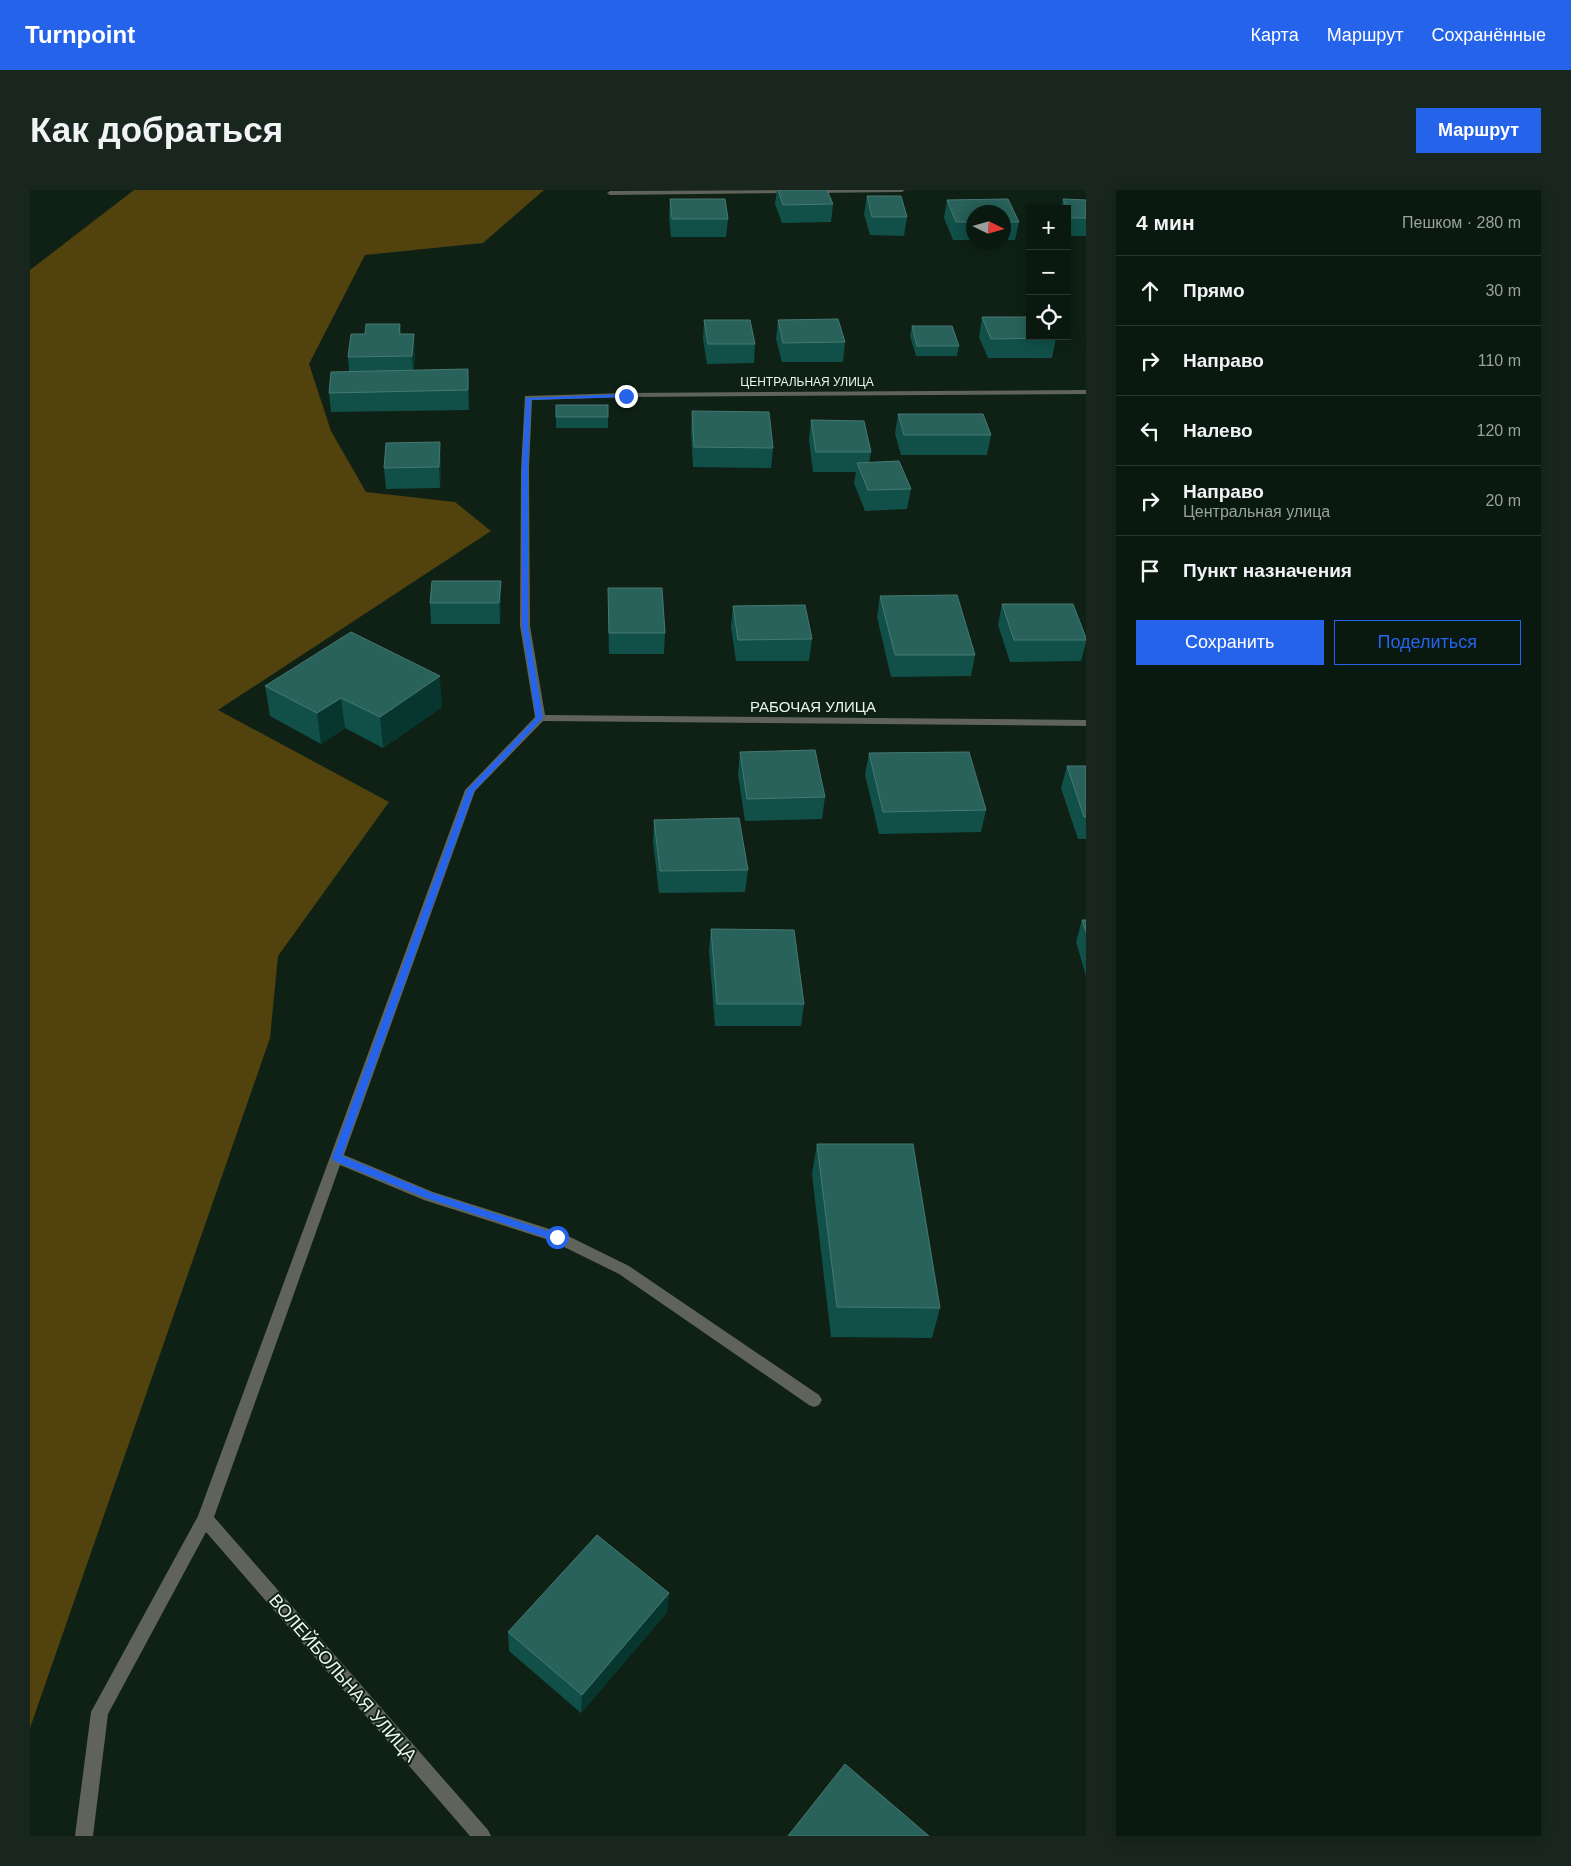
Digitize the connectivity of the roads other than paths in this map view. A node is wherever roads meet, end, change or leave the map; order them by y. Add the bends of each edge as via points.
1 (902, 190) edge
2 (610, 193) dead end
3 (1086, 392) edge
4 (540, 718) junction
5 (1086, 723) edge
6 (337, 1158) junction
7 (814, 1400) dead end
8 (205, 1519) junction
9 (84, 1836) edge
10 (482, 1836) edge

1 - 2 street
3 - 4 street, ЦЕНТРАЛЬНАЯ УЛИЦА via 528,398 525,626
4 - 5 street, РАБОЧАЯ УЛИЦА
4 - 6 street via 470,790
6 - 7 street via 429,1196 557,1237 624,1270
6 - 8 street
8 - 9 street via 100,1712
8 - 10 street, ВОЛЕЙБОЛЬНАЯ УЛИЦА

